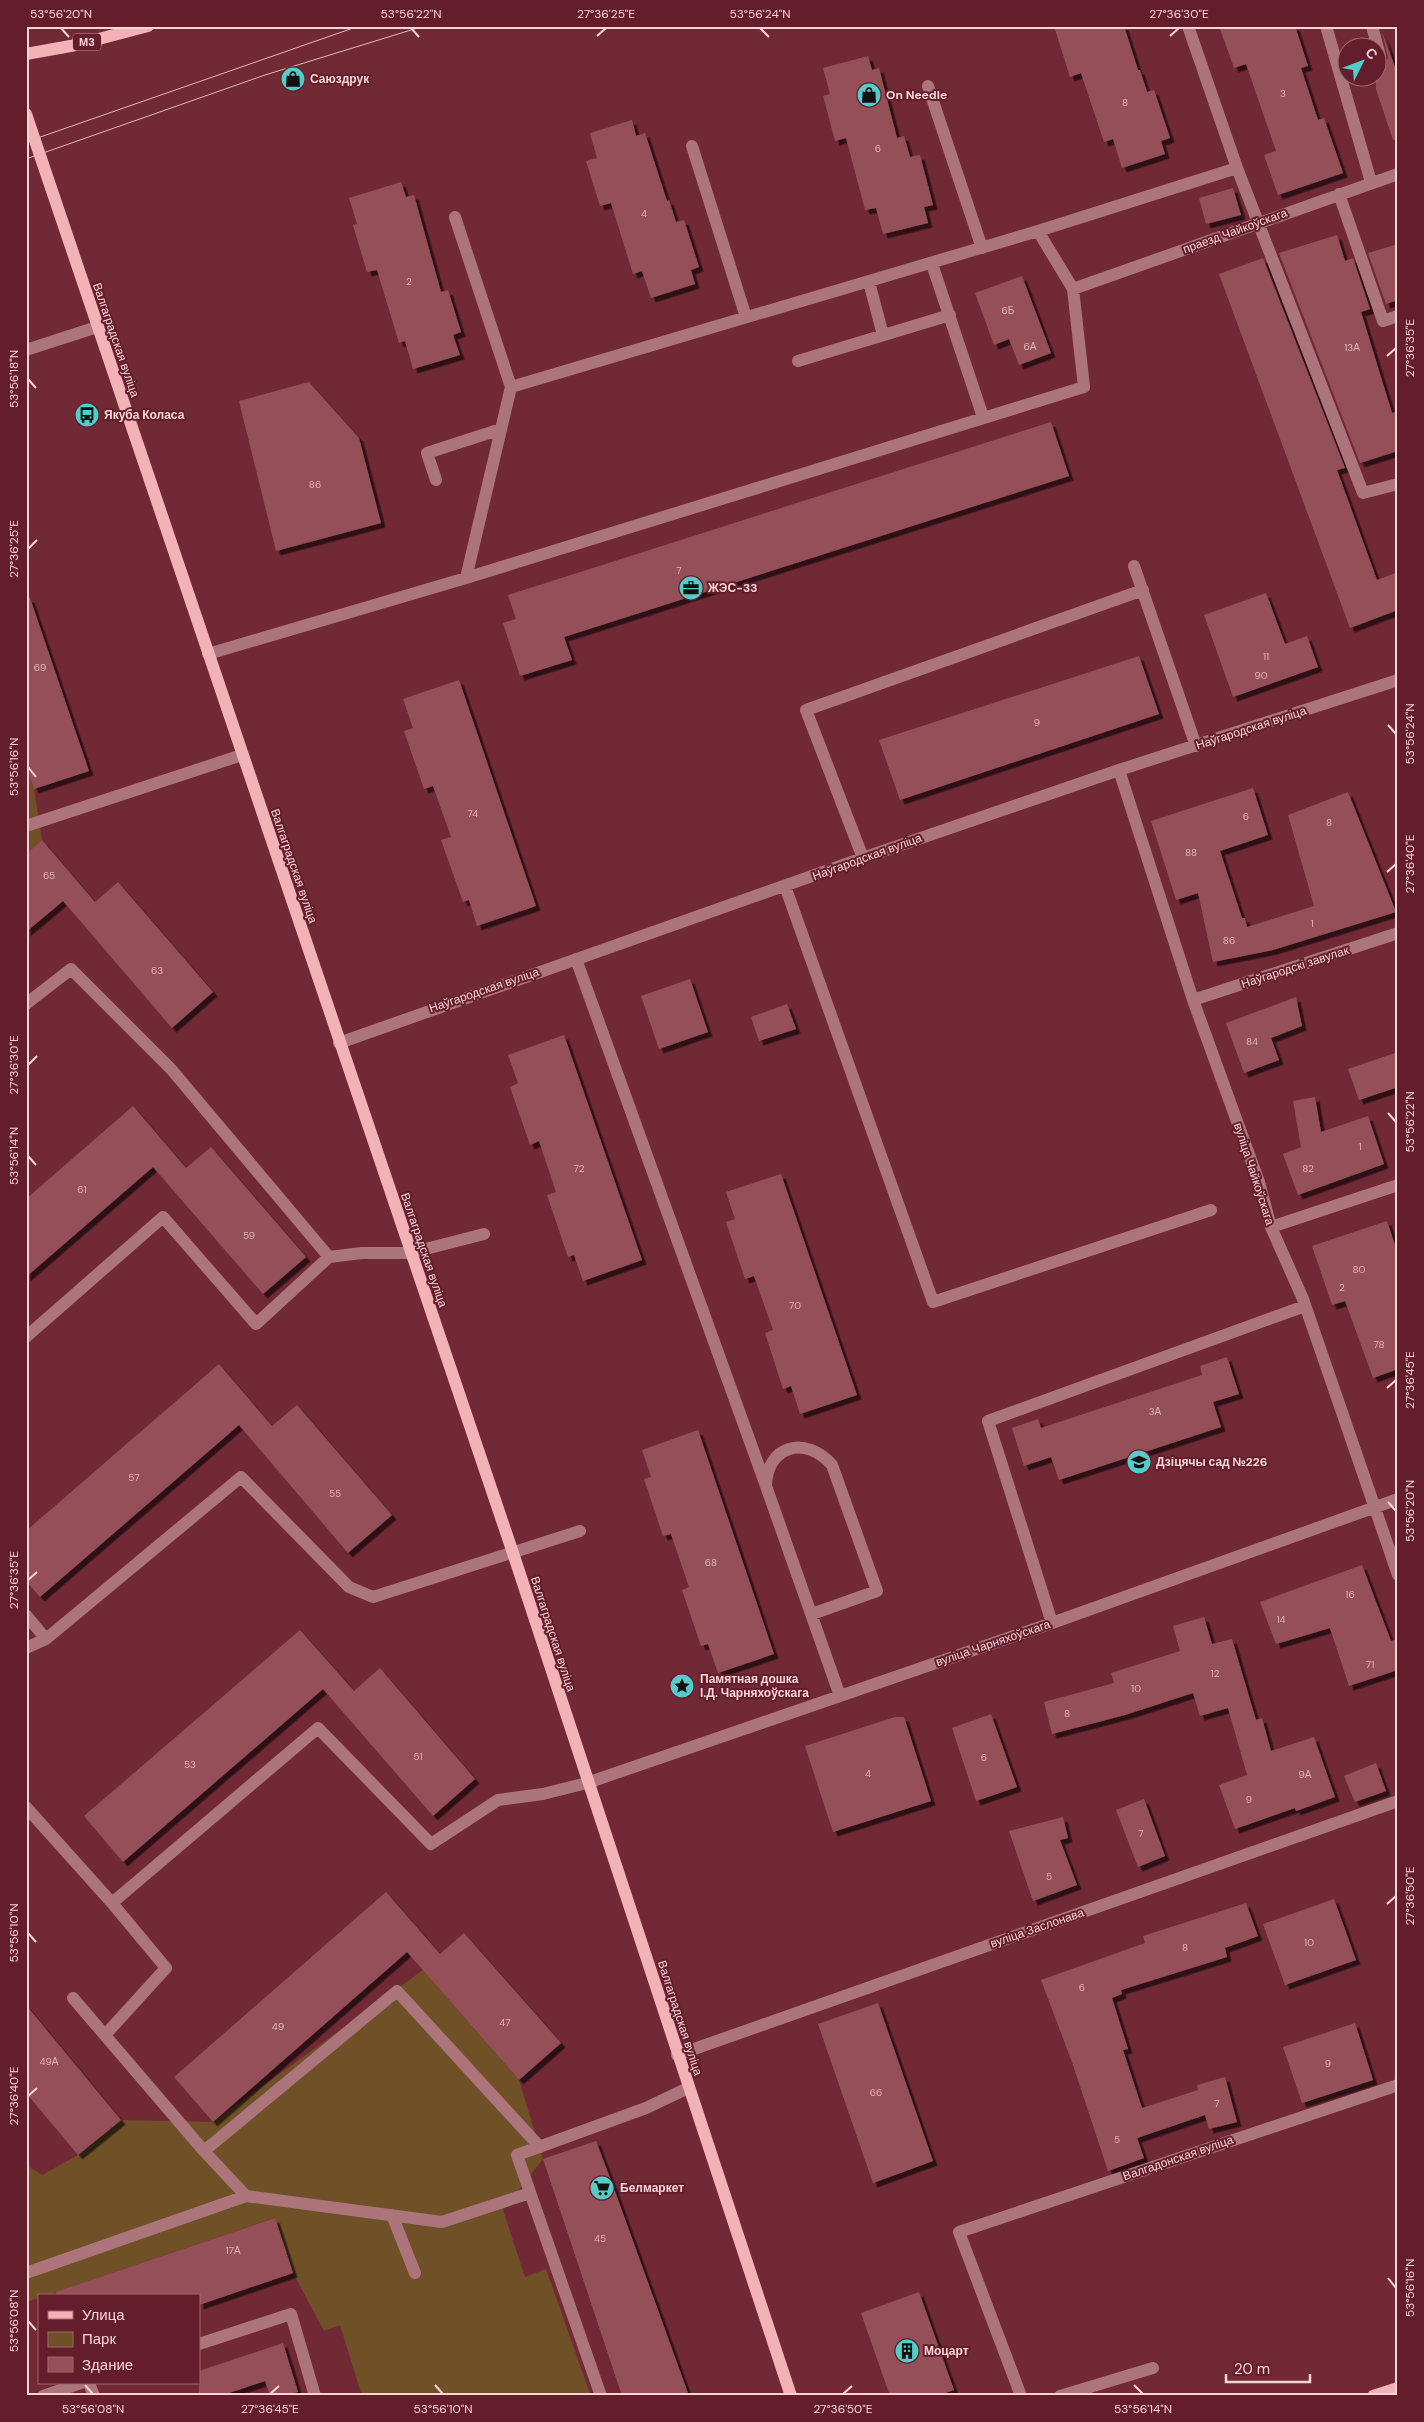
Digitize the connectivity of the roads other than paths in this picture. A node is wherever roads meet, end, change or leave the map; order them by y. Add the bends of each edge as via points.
1 (148, 26) edge
2 (1188, 26) edge
3 (1326, 26) edge
4 (26, 54) edge
5 (928, 86) dead end
6 (26, 114) edge
7 (692, 146) dead end
8 (1237, 168) junction
9 (1398, 174) edge
10 (1371, 182) junction
11 (1339, 194) junction
12 (455, 217) dead end
13 (1258, 223) junction
14 (1038, 231) junction
15 (982, 248) junction
16 (932, 264) junction
17 (869, 282) junction
18 (1073, 289) junction
19 (950, 315) junction
20 (1398, 316) edge
21 (746, 317) junction
22 (97, 327) junction
23 (882, 335) junction
24 (26, 350) edge
25 (798, 361) dead end
26 (511, 387) junction
27 (983, 417) junction
28 (501, 429) junction
29 (436, 480) dead end
30 (1398, 484) edge
31 (1134, 566) dead end
32 (466, 578) junction
33 (1143, 590) junction
34 (208, 654) junction
35 (1398, 680) edge
36 (1196, 746) junction
37 (242, 755) junction
38 (1119, 770) junction
39 (26, 826) edge
40 (862, 858) junction
41 (785, 886) junction
42 (1398, 933) edge
43 (576, 959) junction
44 (1193, 1000) junction
45 (26, 1004) edge
46 (339, 1043) junction
47 (1398, 1185) edge
48 (1211, 1210) dead end
49 (1271, 1227) junction
50 (484, 1234) dead end
51 (410, 1253) junction
52 (329, 1256) junction
53 (1305, 1306) junction
54 (26, 1337) edge
55 (766, 1486) junction
56 (1398, 1498) edge
57 (1374, 1506) junction
58 (580, 1530) dead end
59 (512, 1553) junction
60 (1398, 1575) edge
61 (812, 1614) junction
62 (26, 1616) edge
63 (1052, 1623) junction
64 (46, 1639) junction
65 (26, 1648) edge
66 (840, 1696) junction
67 (587, 1783) junction
68 (1398, 1801) edge
69 (26, 1807) edge
70 (112, 1903) junction
71 (73, 1998) dead end
72 (105, 2035) junction
73 (677, 2055) junction
74 (1398, 2084) edge
75 (688, 2088) junction
76 (540, 2146) junction
77 (204, 2151) junction
78 (530, 2193) junction
79 (246, 2196) junction
80 (392, 2215) junction
81 (26, 2273) edge
82 (415, 2273) dead end
83 (200, 2344) edge
84 (1153, 2368) dead end
85 (78, 2384) edge
86 (89, 2384) edge
87 (1398, 2388) edge
88 (43, 2396) edge
89 (94, 2396) edge
90 (315, 2396) edge
91 (601, 2396) edge
92 (791, 2396) edge
93 (1021, 2396) edge
94 (1060, 2396) edge
95 (1373, 2396) edge

1 - 4 main road, М3
2 - 8 street
3 - 10 street
5 - 15 street
6 - 22 main road, Валгаградская вуліца
7 - 21 street
8 - 13 street
8 - 14 street
9 - 10 street, праезд Чайкоўскага
10 - 11 street, праезд Чайкоўскага
11 - 13 street, праезд Чайкоўскага
11 - 20 street via 1383,321
12 - 26 street
13 - 18 street, праезд Чайкоўскага
13 - 30 street via 1363,493
14 - 15 street
14 - 18 street
15 - 16 street
16 - 17 street
16 - 19 street
17 - 21 street
17 - 23 street
18 - 27 street via 1084,387
19 - 23 street
19 - 27 street
21 - 26 street
22 - 24 street
22 - 34 main road, Валгаградская вуліца
23 - 25 street
26 - 28 street
27 - 32 street
28 - 29 street via 427,453
28 - 32 street
31 - 33 street
32 - 34 street
33 - 36 street
33 - 40 street via 806,710
34 - 37 main road, Валгаградская вуліца
35 - 36 street, Наўгародская вуліца
36 - 38 street, Наўгародская вуліца
37 - 39 street
37 - 46 main road, Валгаградская вуліца
38 - 40 street, Наўгародская вуліца
38 - 44 street, вуліца Чайкоўскага
40 - 41 street, Наўгародская вуліца
41 - 43 street, Наўгародская вуліца
41 - 48 street via 933,1302
42 - 44 street, Наўгародскі завулак
43 - 46 street, Наўгародская вуліца
43 - 55 street
44 - 49 street, вуліца Чайкоўскага via 1259,1182
45 - 52 street via 71,969 171,1070
46 - 51 main road, Валгаградская вуліца
47 - 49 street
49 - 53 street, вуліца Чайкоўскага
50 - 51 street
51 - 52 street
51 - 59 main road, Валгаградская вуліца
52 - 54 street via 256,1324 163,1217
53 - 57 street, вуліца Чайкоўскага
53 - 63 street via 988,1421
55 - 61 street
55 - 61 street via 766,1474 771,1464 785,1451 801,1447 812,1449 832,1465 877,1591
56 - 57 street, вуліца Чарняхоўскага
57 - 60 street, вуліца Чайкоўскага
57 - 63 street, вуліца Чарняхоўскага
58 - 59 street
59 - 64 street via 373,1597 349,1587 241,1476
59 - 67 main road, Валгаградская вуліца
61 - 66 street
62 - 64 street
63 - 66 street, вуліца Чарняхоўскага
64 - 65 street
66 - 67 street, вуліца Чарняхоўскага
67 - 70 street, вуліца Чарняхоўскага via 543,1794 498,1800 431,1844 318,1728
67 - 73 main road, Валгаградская вуліца
68 - 73 street, вуліца Заслонава
69 - 70 street
70 - 72 street via 166,1968
71 - 72 street
72 - 77 street
73 - 75 main road, Валгаградская вуліца
74 - 93 street, Валгадонская вуліца via 959,2232
75 - 76 street via 646,2108
75 - 92 main road, Валгаградская вуліца
76 - 77 street via 397,1991
76 - 78 street via 516,2155
77 - 79 street
78 - 80 street via 442,2222
78 - 91 street
79 - 80 street
79 - 81 street
80 - 82 street
83 - 90 street via 291,2314
84 - 94 street
85 - 88 street
86 - 89 street
87 - 95 main road

